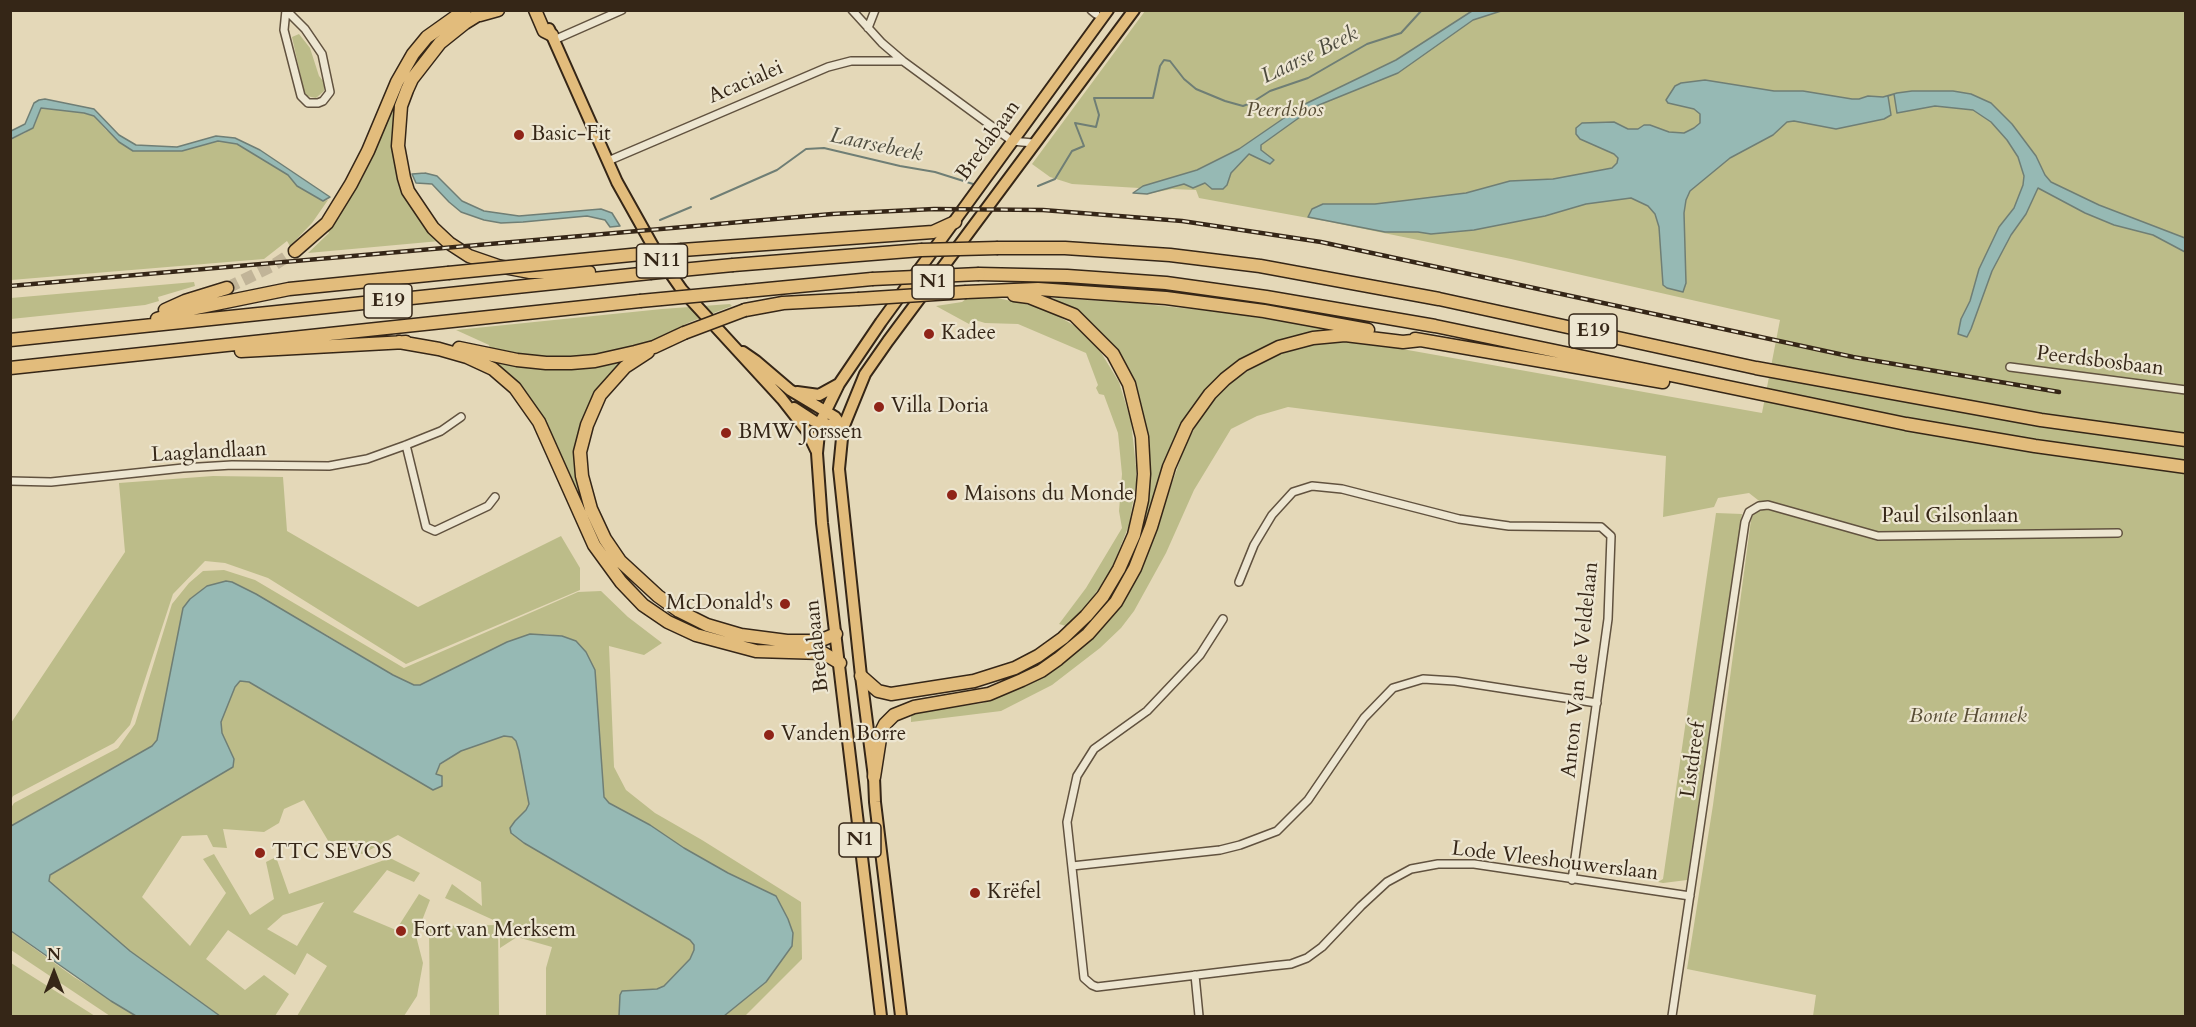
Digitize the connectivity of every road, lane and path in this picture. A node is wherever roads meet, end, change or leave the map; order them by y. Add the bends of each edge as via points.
1 (465, 10) edge
2 (498, 10) edge
3 (535, 10) edge
4 (542, 10) edge
5 (622, 10) edge
6 (852, 10) edge
7 (875, 10) edge
8 (1108, 10) edge
9 (1134, 10) edge
10 (286, 11) edge
11 (483, 13) edge
12 (868, 28) junction
13 (553, 37) junction
14 (903, 61) junction
15 (1012, 141) junction
16 (1035, 141) junction
17 (608, 161) junction
18 (956, 222) junction
19 (296, 251) tunnel mouth
20 (650, 273) junction
21 (227, 288) tunnel mouth
22 (992, 291) junction
23 (902, 294) junction
24 (917, 304) junction
25 (126, 327) junction
26 (10, 340) edge
27 (1421, 340) junction
28 (399, 342) junction
29 (654, 347) junction
30 (735, 347) junction
31 (174, 351) junction
32 (2010, 367) dead end
33 (10, 368) edge
34 (839, 384) junction
35 (1715, 386) junction
36 (790, 390) junction
37 (2186, 390) edge
38 (782, 399) junction
39 (824, 412) junction
40 (461, 417) dead end
41 (820, 423) junction
42 (843, 428) junction
43 (2186, 440) edge
44 (406, 445) junction
45 (817, 453) junction
46 (2186, 467) edge
47 (10, 481) edge
48 (495, 497) dead end
49 (1751, 510) joint
50 (2118, 533) dead end
51 (850, 578) junction
52 (830, 581) junction
53 (1239, 582) dead end
54 (1223, 619) dead end
55 (836, 634) junction
56 (840, 663) junction
57 (861, 676) junction
58 (1597, 703) junction
59 (874, 777) junction
60 (1072, 866) junction
61 (1572, 880) junction
62 (1690, 896) junction
63 (1195, 975) junction
64 (881, 1017) edge
65 (901, 1017) edge
66 (1199, 1017) edge
67 (1672, 1017) edge

1 - 19 highway via 427,37 413,54 351,184 327,223
2 - 11 highway
3 - 13 highway via 544,32
4 - 13 main road, N11
5 - 13 street
6 - 12 street
7 - 12 street
8 - 15 main road, Bredabaan / N1
9 - 16 main road, Bredabaan / N1
10 - 10 street via 284,30 301,96 308,103 318,104 330,92 321,54
11 - 20 highway via 440,42 412,79 401,106 399,154 416,205 449,243 469,256 498,266 530,272
12 - 14 street
13 - 17 main road, N11
14 - 15 street
14 - 17 street, Acacialei via 851,61 828,67
15 - 16 street
15 - 18 main road, Bredabaan / N1
16 - 24 main road, Bredabaan / N1
17 - 30 main road, N11 via 659,257 682,290
18 - 23 main road, Bredabaan / N1
18 - 25 highway, bridge via 933,232 682,250 289,290 186,310
20 - 25 highway, E19
20 - 43 highway, E19, bridge via 892,251 1065,248 1158,254 1260,266 1438,299 1756,368 2041,420
21 - 25 highway via 185,301
22 - 27 highway via 1166,298 1264,311
22 - 29 highway, bridge via 783,303 718,318
22 - 57 highway via 1029,297 1074,315 1113,354 1129,384 1142,437 1143,483 1134,535 1119,569 1086,616 1063,638 1015,668 974,681 891,694 878,691
23 - 24 street
23 - 34 main road, Bredabaan / N1
24 - 42 main road, Bredabaan / N1 via 865,374
25 - 26 highway, E19
27 - 35 highway via 1686,386
27 - 59 highway via 1402,342 1345,335 1313,338 1280,347 1224,379 1187,426 1135,567 1116,602 1088,634 1041,671 989,694 914,707 894,715 881,732
28 - 29 highway via 441,344 546,363 595,361
28 - 31 highway via 260,351
28 - 56 highway via 466,357 493,369 515,388 539,422 594,545 643,605 696,635 756,651 822,653
29 - 55 highway via 625,368 600,394 582,443 582,476 605,539 620,561 658,596 707,625 741,635 787,641 819,641
30 - 36 main road, N11
30 - 38 main road, N11
31 - 33 highway, E19
31 - 35 highway, E19, bridge via 640,301 872,279 979,274 1155,283 1266,297 1435,326
32 - 37 street, Peerdsbosbaan
34 - 36 main road via 819,394
34 - 39 main road, Bredabaan / N1
35 - 46 highway, E19 via 1929,428
36 - 39 main road, N11
38 - 41 main road, N11
38 - 45 main road, N11 via 807,431
39 - 41 main road, Bredabaan / N1
39 - 42 main road, N11 via 835,417
40 - 44 street, Laaglandlaan via 441,432
41 - 42 main road, N11
41 - 45 main road, Bredabaan / N1
42 - 51 main road, Bredabaan / N1 via 839,469
44 - 47 street, Laaglandlaan via 367,459 328,466 232,465 51,482
44 - 48 street via 426,527 435,531 488,506
45 - 52 main road, Bredabaan / N1
49 - 50 street, Paul Gilsonlaan via 1768,506 1878,536
49 - 62 street, Listdreef via 1745,522
51 - 52 main road via 840,571
51 - 57 main road, Bredabaan / N1
52 - 55 main road, Bredabaan / N1
53 - 58 street, Anton Van de Veldelaan via 1272,515 1293,492 1312,486 1350,491 1459,519 1509,526 1601,527 1611,536 1608,619
54 - 60 street, Lode Vleeshouwerslaan via 1200,655 1147,711 1094,749 1077,776 1067,822
55 - 56 main road, Bredabaan / N1
56 - 64 main road, Bredabaan / N1
57 - 59 main road, Bredabaan / N1
58 - 60 street via 1455,681 1423,679 1393,688 1364,718 1308,800 1277,831 1220,850
58 - 61 street, Anton Van de Veldelaan
59 - 65 main road, Bredabaan / N1
60 - 63 street, Lode Vleeshouwerslaan via 1084,978 1097,987
61 - 62 street, Lode Vleeshouwerslaan
61 - 63 street, Lode Vleeshouwerslaan via 1456,863 1412,869 1387,882 1307,958 1291,964
62 - 67 street, Listdreef
63 - 66 street

